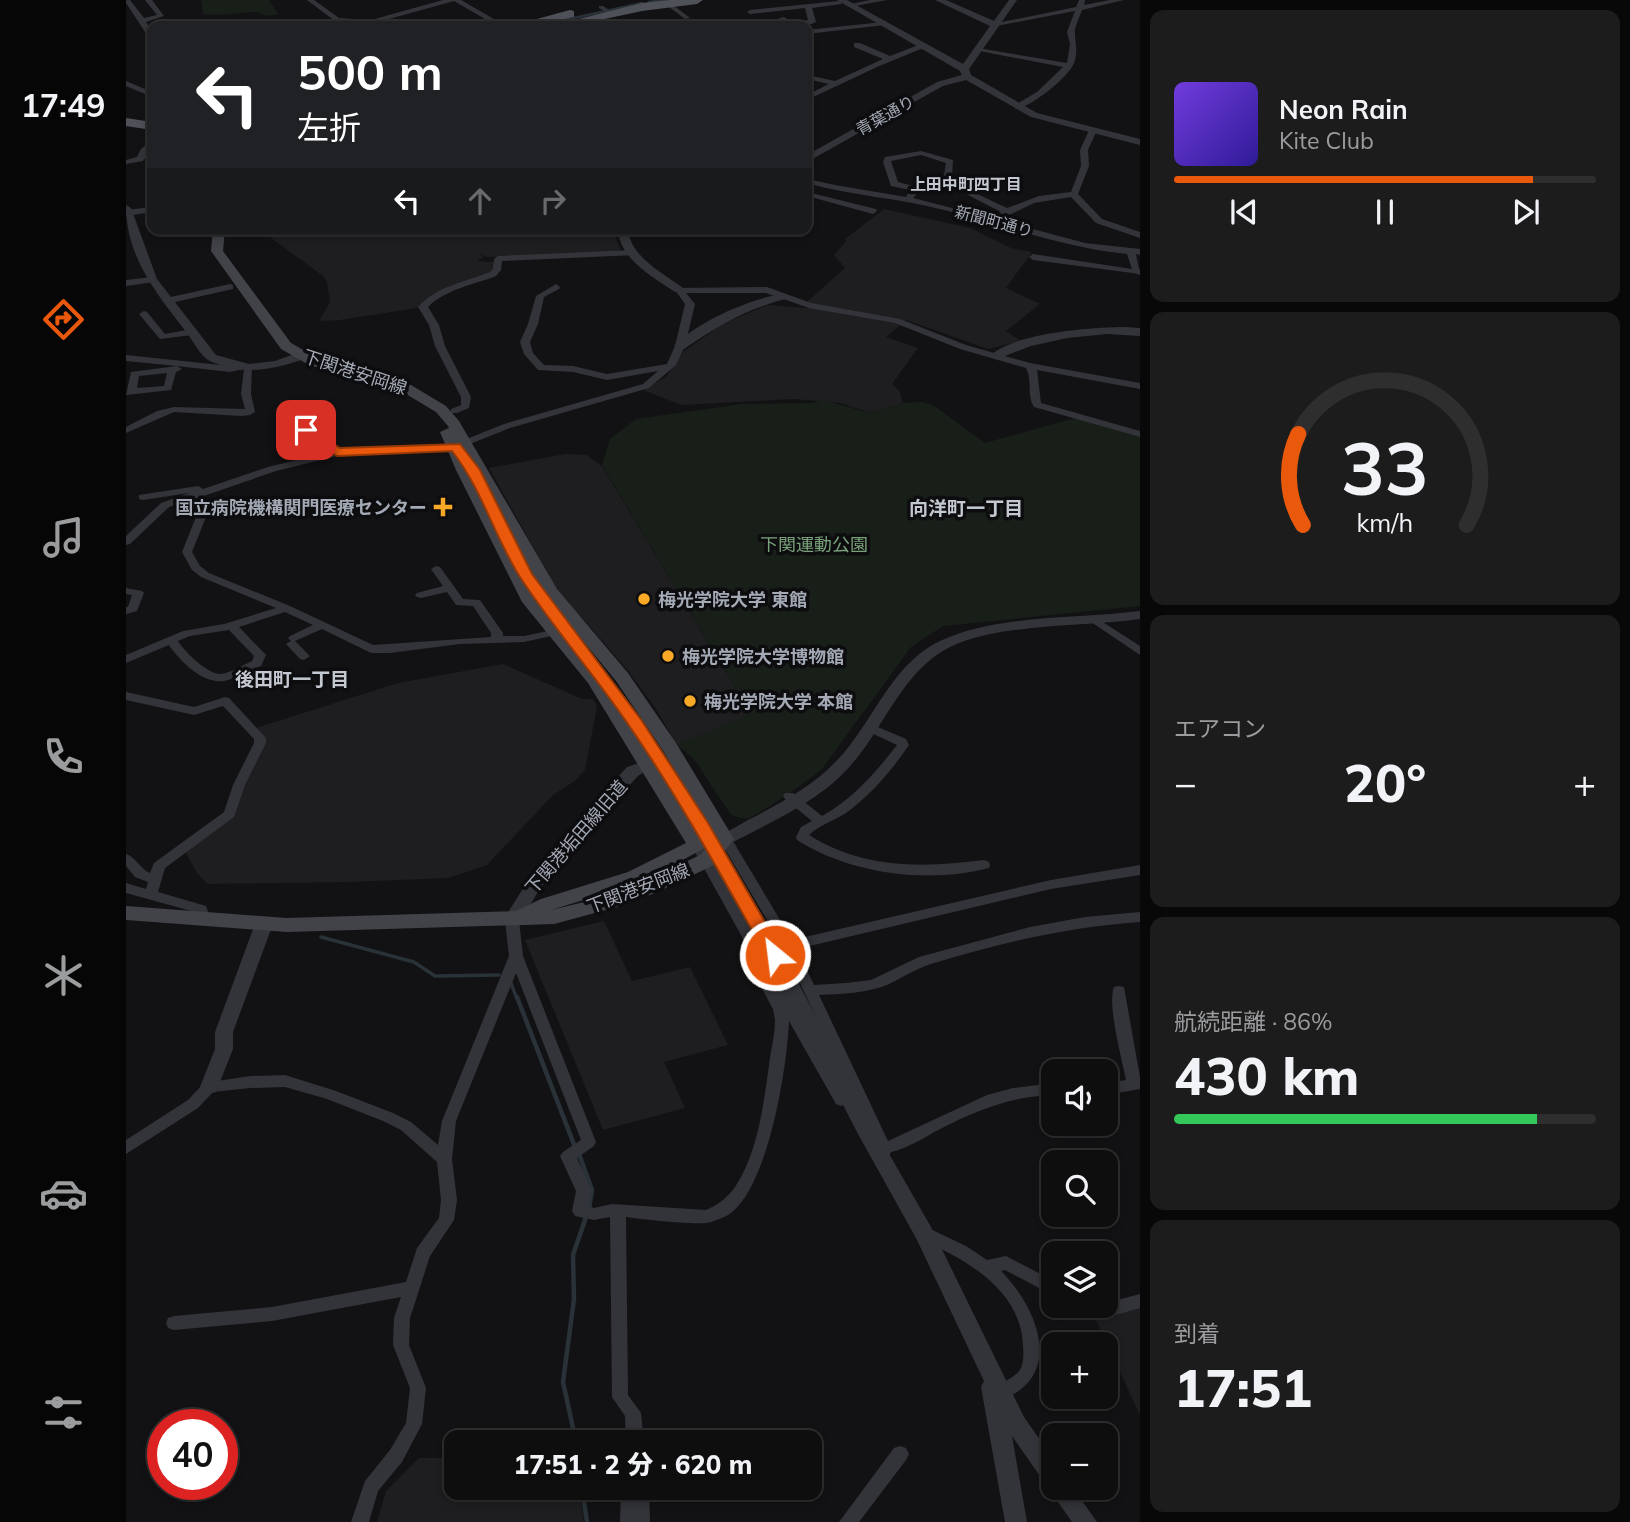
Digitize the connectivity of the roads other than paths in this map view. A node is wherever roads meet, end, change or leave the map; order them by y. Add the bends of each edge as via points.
1 (127, 0) edge
2 (148, 0) edge
3 (454, 0) edge
4 (589, 0) edge
5 (638, 0) edge
6 (697, 0) edge
7 (884, 0) edge
8 (939, 0) edge
9 (1013, 0) edge
10 (1121, 0) edge
11 (316, 1) edge
12 (843, 3) edge
13 (1081, 4) edge
14 (671, 6) dead end
15 (808, 6) junction
16 (605, 9) junction
17 (750, 12) dead end
18 (161, 16) junction
19 (687, 18) dead end
20 (142, 20) junction
21 (166, 21) edge
22 (344, 21) edge
23 (376, 21) edge
24 (493, 21) edge
25 (543, 21) edge
26 (571, 21) edge
27 (812, 21) edge
28 (883, 24) junction
29 (996, 24) junction
30 (147, 28) edge
31 (812, 29) edge
32 (857, 45) dead end
33 (924, 46) junction
34 (978, 50) junction
35 (890, 59) junction
36 (1069, 66) junction
37 (965, 73) junction
38 (812, 78) edge
39 (126, 83) edge
40 (836, 84) junction
41 (812, 90) edge
42 (817, 91) junction
43 (147, 93) edge
44 (812, 94) edge
45 (1018, 107) junction
46 (126, 122) edge
47 (147, 125) edge
48 (126, 128) edge
49 (1093, 130) junction
50 (147, 132) edge
51 (1140, 142) edge
52 (147, 147) edge
53 (812, 156) edge
54 (140, 159) junction
55 (126, 162) edge
56 (147, 162) edge
57 (812, 182) edge
58 (977, 184) dead end
59 (915, 189) junction
60 (1074, 194) junction
61 (812, 195) edge
62 (908, 200) junction
63 (147, 211) edge
64 (873, 211) dead end
65 (1006, 211) junction
66 (127, 213) edge
67 (992, 221) junction
68 (207, 235) edge
69 (218, 235) edge
70 (622, 235) edge
71 (1140, 235) edge
72 (1135, 251) edge
73 (633, 253) junction
74 (1033, 257) dead end
75 (1139, 272) edge
76 (152, 280) junction
77 (126, 283) edge
78 (230, 287) junction
79 (556, 287) dead end
80 (679, 290) junction
81 (782, 297) junction
82 (166, 301) junction
83 (144, 314) dead end
84 (192, 332) junction
85 (1140, 332) edge
86 (680, 346) junction
87 (997, 355) junction
88 (126, 358) edge
89 (295, 358) junction
90 (187, 365) junction
91 (670, 366) junction
92 (1029, 366) junction
93 (245, 368) junction
94 (172, 370) junction
95 (1140, 386) edge
96 (129, 392) edge
97 (295, 410) dead end
98 (454, 411) dead end
99 (126, 430) edge
100 (1140, 434) edge
101 (461, 447) junction
102 (337, 453) junction
103 (223, 486) junction
104 (143, 497) dead end
105 (189, 498) junction
106 (126, 542) edge
107 (436, 569) dead end
108 (449, 588) junction
109 (126, 591) edge
110 (421, 595) dead end
111 (286, 608) junction
112 (126, 611) edge
113 (1140, 615) edge
114 (1098, 622) junction
115 (231, 625) junction
116 (323, 625) junction
117 (557, 632) junction
118 (172, 639) junction
119 (497, 639) junction
120 (1140, 651) edge
121 (304, 656) dead end
122 (126, 660) edge
123 (126, 696) edge
124 (871, 728) junction
125 (649, 764) junction
126 (789, 796) dead end
127 (819, 820) junction
128 (725, 839) junction
129 (702, 853) junction
130 (126, 858) edge
131 (984, 865) dead end
132 (1140, 870) edge
133 (153, 879) junction
134 (126, 888) edge
135 (150, 894) junction
136 (126, 913) edge
137 (1140, 917) edge
138 (204, 920) junction
139 (512, 920) junction
140 (264, 924) junction
141 (789, 946) junction
142 (516, 956) junction
143 (779, 976) junction
144 (811, 990) junction
145 (1119, 991) dead end
146 (1137, 1084) edge
147 (209, 1087) junction
148 (1118, 1087) edge
149 (1041, 1090) edge
150 (126, 1148) edge
151 (883, 1148) junction
152 (443, 1159) junction
153 (900, 1192) junction
154 (618, 1211) junction
155 (589, 1213) joint
156 (924, 1233) junction
157 (985, 1267) junction
158 (1041, 1282) edge
159 (410, 1288) junction
160 (1140, 1301) edge
161 (1118, 1306) edge
162 (174, 1323) dead end
163 (988, 1367) junction
164 (1001, 1393) junction
165 (634, 1430) edge
166 (900, 1454) dead end
167 (1041, 1460) edge
168 (629, 1500) edge
169 (641, 1500) edge
170 (1069, 1500) edge
171 (360, 1522) edge
172 (629, 1522) edge
173 (641, 1522) edge
174 (848, 1522) edge
175 (1016, 1522) edge
176 (1086, 1522) edge

1 - 20 street
2 - 18 street
3 - 23 street
3 - 24 street
4 - 16 street
5 - 16 main road
6 - 16 main road
7 - 12 street
8 - 29 street
9 - 29 street
10 - 13 street
11 - 22 street
12 - 15 street
12 - 28 street
13 - 29 street
13 - 36 street via 1071,32 1074,44
14 - 19 street
15 - 17 street
15 - 27 street
16 - 25 main road
16 - 26 main road
18 - 20 street
18 - 21 street
20 - 30 street
28 - 31 street
28 - 33 street
29 - 34 street
32 - 35 street
33 - 35 street
33 - 37 street
34 - 36 street
34 - 37 street
35 - 40 street
36 - 45 street via 1040,94
37 - 45 street
37 - 53 street, 青葉通り
38 - 40 street
39 - 43 street
40 - 42 street
41 - 42 street
42 - 44 street
45 - 49 street via 1038,117
46 - 47 main road
48 - 50 main road
49 - 51 street
49 - 60 street
52 - 54 street
54 - 55 street
54 - 56 street
57 - 62 street, 新聞町通り
58 - 65 street via 970,194
59 - 59 street via 894,184 888,159 921,153 950,162 948,177 922,182
59 - 62 street
60 - 65 street via 1050,194
60 - 71 street via 1099,221
61 - 64 street
62 - 67 street, 新聞町通り
63 - 66 street
65 - 67 street
66 - 76 street
67 - 72 street, 新聞町通り via 1085,246
68 - 78 main road, 下関港安岡線 via 205,253
69 - 89 main road, 下関港安岡線 via 217,251
70 - 73 street
72 - 75 street
73 - 80 street
73 - 98 street via 498,259 491,276 426,303 425,314 466,397 466,406
74 - 75 street
76 - 77 street
76 - 82 street
78 - 82 street
78 - 89 main road, 下関港安岡線 via 271,346
79 - 91 street via 540,296 525,342 541,368 607,377
80 - 81 street via 767,290
80 - 86 street via 690,304
81 - 86 street via 713,323
81 - 87 street via 897,321
82 - 84 street
83 - 84 street via 163,337
84 - 93 street via 212,358
85 - 87 street via 1112,330 1051,339
86 - 91 street
87 - 92 street
88 - 90 street
89 - 93 street
89 - 101 main road, 下関港安岡線 via 306,368 410,399 445,427
90 - 93 street
90 - 94 street
91 - 101 street via 637,389 507,426
92 - 95 street
92 - 100 street via 1035,375 1037,405
93 - 99 street via 250,412 170,410
94 - 96 street via 134,374
94 - 96 street via 168,388
97 - 102 street via 283,425 306,430
101 - 102 street
101 - 117 main road, 下関港安岡線 via 463,470 530,603
101 - 128 main road, 下関港安岡線 via 550,591 622,677
101 - 143 street via 525,574 637,724 699,823
102 - 103 street via 272,468
103 - 104 street
103 - 105 street
105 - 106 street via 164,505
105 - 111 street via 201,517 187,548 196,568
107 - 108 street
108 - 110 street
108 - 119 street via 460,603 476,602 498,633
109 - 112 street via 138,593 133,609
111 - 115 street
111 - 116 street
113 - 114 street
114 - 120 street
114 - 124 street via 991,631 944,644 908,674
115 - 118 street
115 - 118 street via 260,655 257,663 217,678 208,677
116 - 119 street via 377,650
116 - 121 street via 293,641
117 - 119 street
117 - 125 main road, 下関港安岡線
118 - 122 street
123 - 133 street via 194,711 225,701 260,738 230,814 170,856
124 - 127 street via 903,745 868,789
124 - 128 street via 845,763 819,786
125 - 129 main road, 下関港安岡線
125 - 139 street, 下関港垢田線旧道 via 633,771 524,896
126 - 127 street
127 - 131 street via 802,837 849,860 915,869
128 - 129 main road, 下関港安岡線
128 - 141 street
129 - 139 main road, 下関港安岡線 via 610,902 554,918
129 - 143 street
130 - 133 street via 140,874
132 - 141 street via 1001,896
133 - 135 street
134 - 135 street
135 - 138 street via 201,909
136 - 138 main road, 下関港安岡線
137 - 144 street via 1033,933 907,966 869,985
138 - 140 main road, 下関港安岡線
139 - 140 main road, 下関港安岡線
139 - 142 street
140 - 147 street
141 - 144 street
142 - 152 street via 454,1106
142 - 155 street via 589,1142 575,1150 584,1192 580,1211
143 - 153 street
143 - 154 street via 768,987 782,1016 772,1100 757,1158 727,1208 706,1217
144 - 151 street
145 - 146 street
146 - 148 street
147 - 150 street via 193,1104
147 - 152 street via 285,1082 331,1095 406,1126
149 - 151 street via 999,1099
151 - 153 street
152 - 159 street via 449,1200 446,1220 423,1253
153 - 156 street
154 - 155 street
154 - 165 street via 621,1397 633,1413
156 - 157 street
156 - 163 street
157 - 158 street via 1006,1263
157 - 164 street via 1015,1295 1031,1330 1031,1369 1024,1380
159 - 162 street via 271,1314
159 - 171 street via 401,1345 418,1388 414,1424 396,1457 371,1487
160 - 161 street
163 - 164 street
163 - 175 street
164 - 167 street
166 - 174 street
168 - 172 street
169 - 173 street
170 - 176 street

